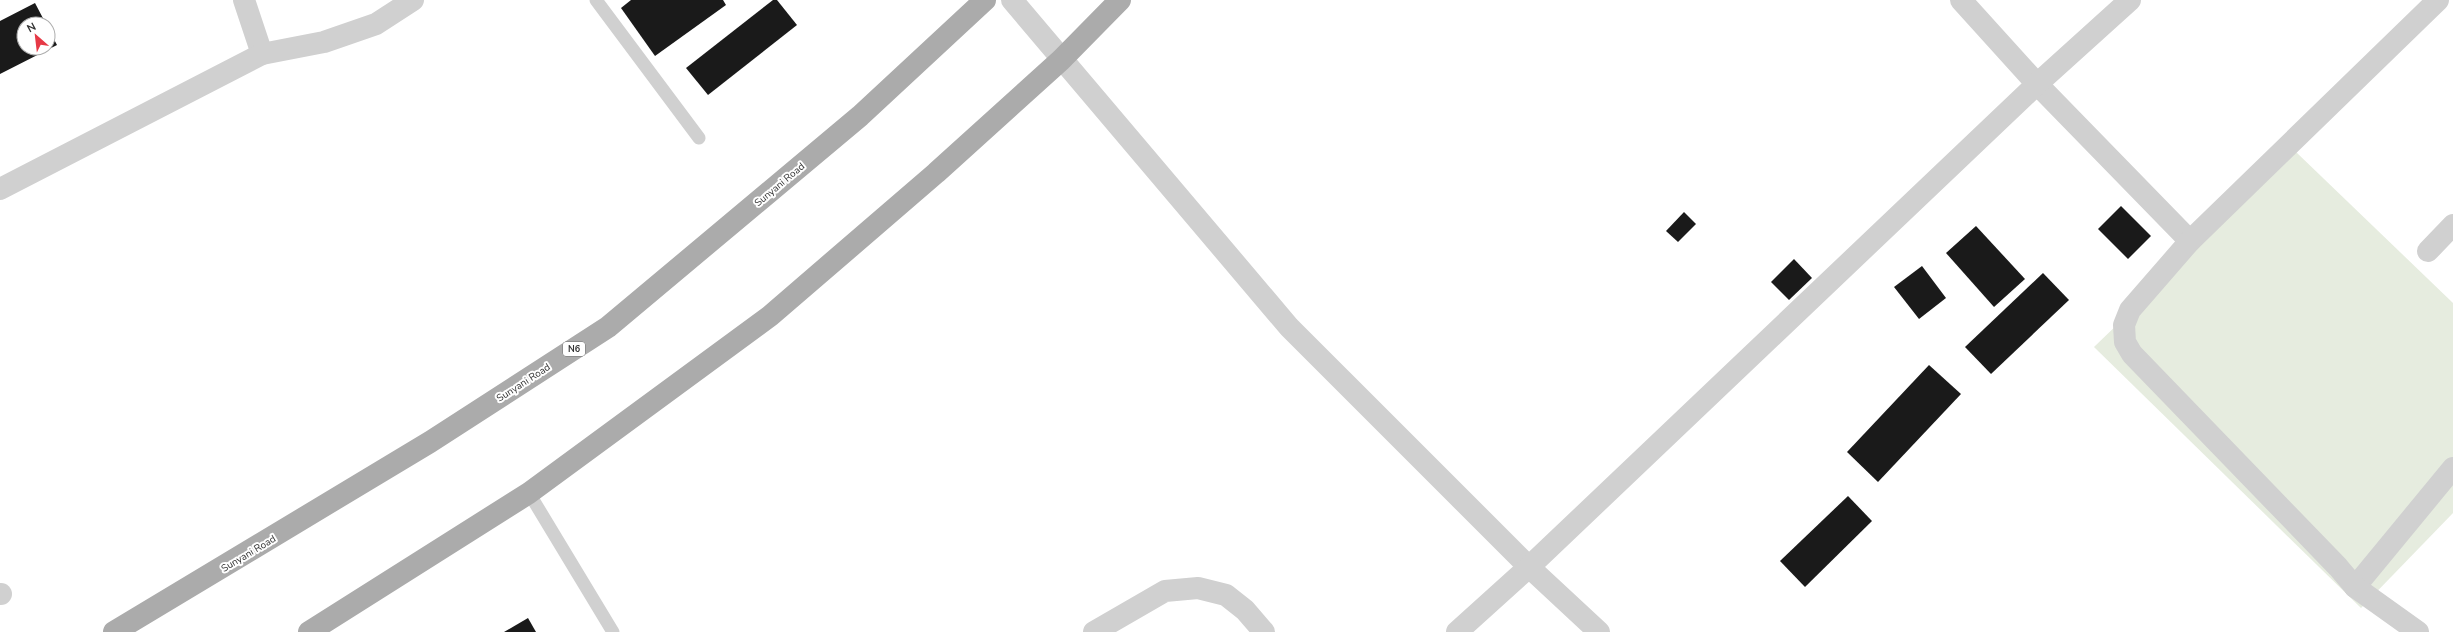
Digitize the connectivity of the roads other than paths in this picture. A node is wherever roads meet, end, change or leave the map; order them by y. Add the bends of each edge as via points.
1 (244, 0) edge
2 (413, 0) edge
3 (596, 0) edge
4 (985, 0) edge
5 (1012, 0) edge
6 (1120, 0) edge
7 (1961, 0) edge
8 (2130, 0) edge
9 (2438, 0) edge
10 (262, 54) junction
11 (1061, 60) junction
12 (2037, 84) junction
13 (699, 138) dead end
14 (0, 189) edge
15 (2453, 225) edge
16 (2190, 242) junction
17 (2428, 251) dead end
18 (2453, 468) edge
19 (529, 493) junction
20 (1529, 567) junction
21 (2355, 587) junction
22 (114, 632) edge
23 (309, 632) edge
24 (614, 632) edge
25 (1094, 632) edge
26 (1264, 632) edge
27 (1457, 632) edge
28 (1599, 632) edge
29 (2418, 632) edge

1 - 10 street
2 - 10 street via 376,24 324,42
3 - 13 lane
4 - 22 main road, Sunyani Road / N6 via 860,116 608,327 430,442
5 - 11 street
6 - 11 main road
7 - 12 street
8 - 12 street
9 - 16 street
10 - 14 street
11 - 19 main road via 770,316
11 - 20 street via 1289,327
12 - 16 street
12 - 20 street
15 - 17 street
16 - 21 street via 2130,310 2124,325 2125,342 2132,354
18 - 21 street
19 - 23 main road
19 - 24 lane
20 - 27 street
20 - 28 street
21 - 29 street
25 - 26 street via 1165,591 1198,588 1226,595 1245,610

